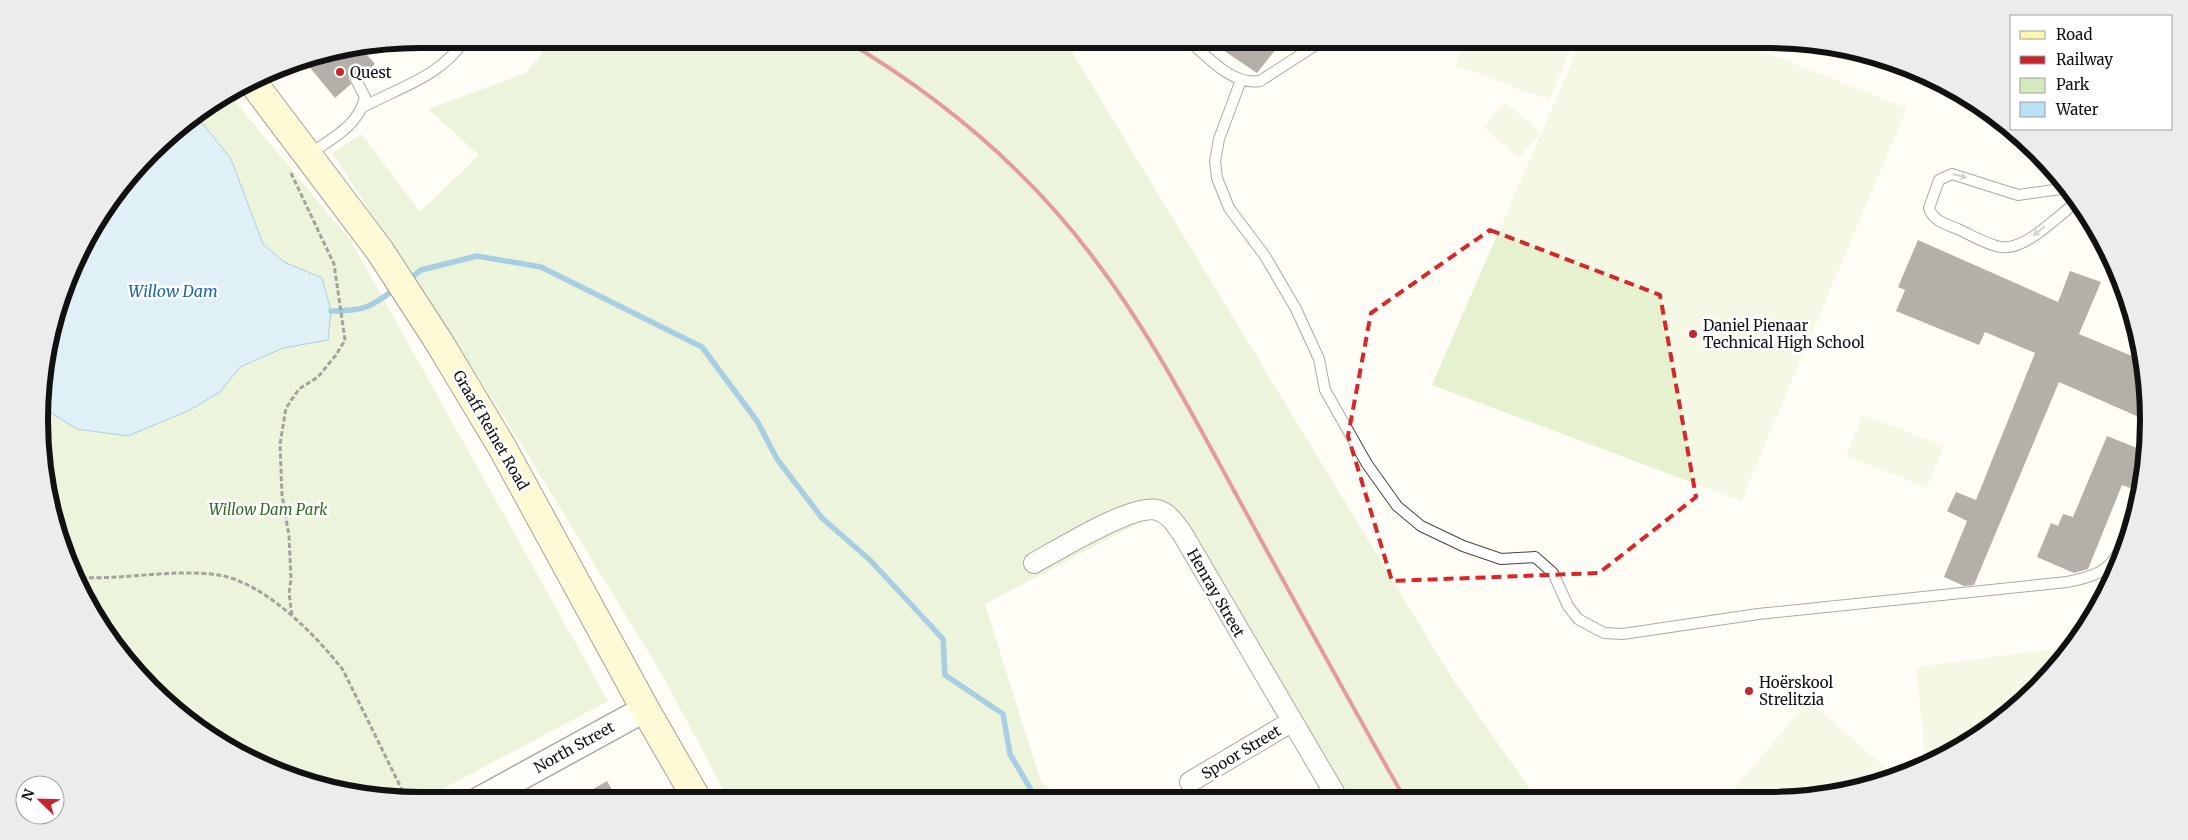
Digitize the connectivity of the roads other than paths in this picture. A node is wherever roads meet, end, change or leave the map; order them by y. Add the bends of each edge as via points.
1 (459, 48) edge
2 (1198, 48) edge
3 (1311, 48) edge
4 (356, 80) dead end
5 (1240, 80) junction
6 (255, 86) edge
7 (363, 107) junction
8 (299, 162) junction
9 (2061, 189) edge
10 (2073, 205) edge
11 (2113, 562) edge
12 (1034, 563) dead end
13 (645, 709) junction
14 (1291, 722) junction
15 (1190, 782) dead end
16 (493, 792) edge
17 (693, 792) edge
18 (1334, 792) edge

1 - 7 lane via 434,73
2 - 5 lane
3 - 5 lane via 1260,81
4 - 7 lane via 365,97
5 - 11 lane via 1219,139 1215,161 1217,178 1230,208 1265,256 1296,309 1319,359 1325,390 1367,464 1397,506 1421,526 1501,559 1535,557 1545,564 1568,606 1578,619 1589,626 1604,633 1623,634 1758,614 2067,582 2091,577 2104,571
6 - 8 main road, Graaff Reinet Road
7 - 8 lane via 350,125
8 - 13 main road, Graaff Reinet Road via 397,275 413,300 502,447
10 -> 9 lane via 2035,235 2011,247 1999,247 1946,224 1929,208 1939,180 1952,174 2018,195
12 - 14 street, Henray Street via 1137,511 1158,510 1169,516 1182,533
13 - 16 street, North Street
13 - 17 main road, Graaff Reinet Road
14 - 15 street, Spoor Street
14 - 18 street, Henray Street

